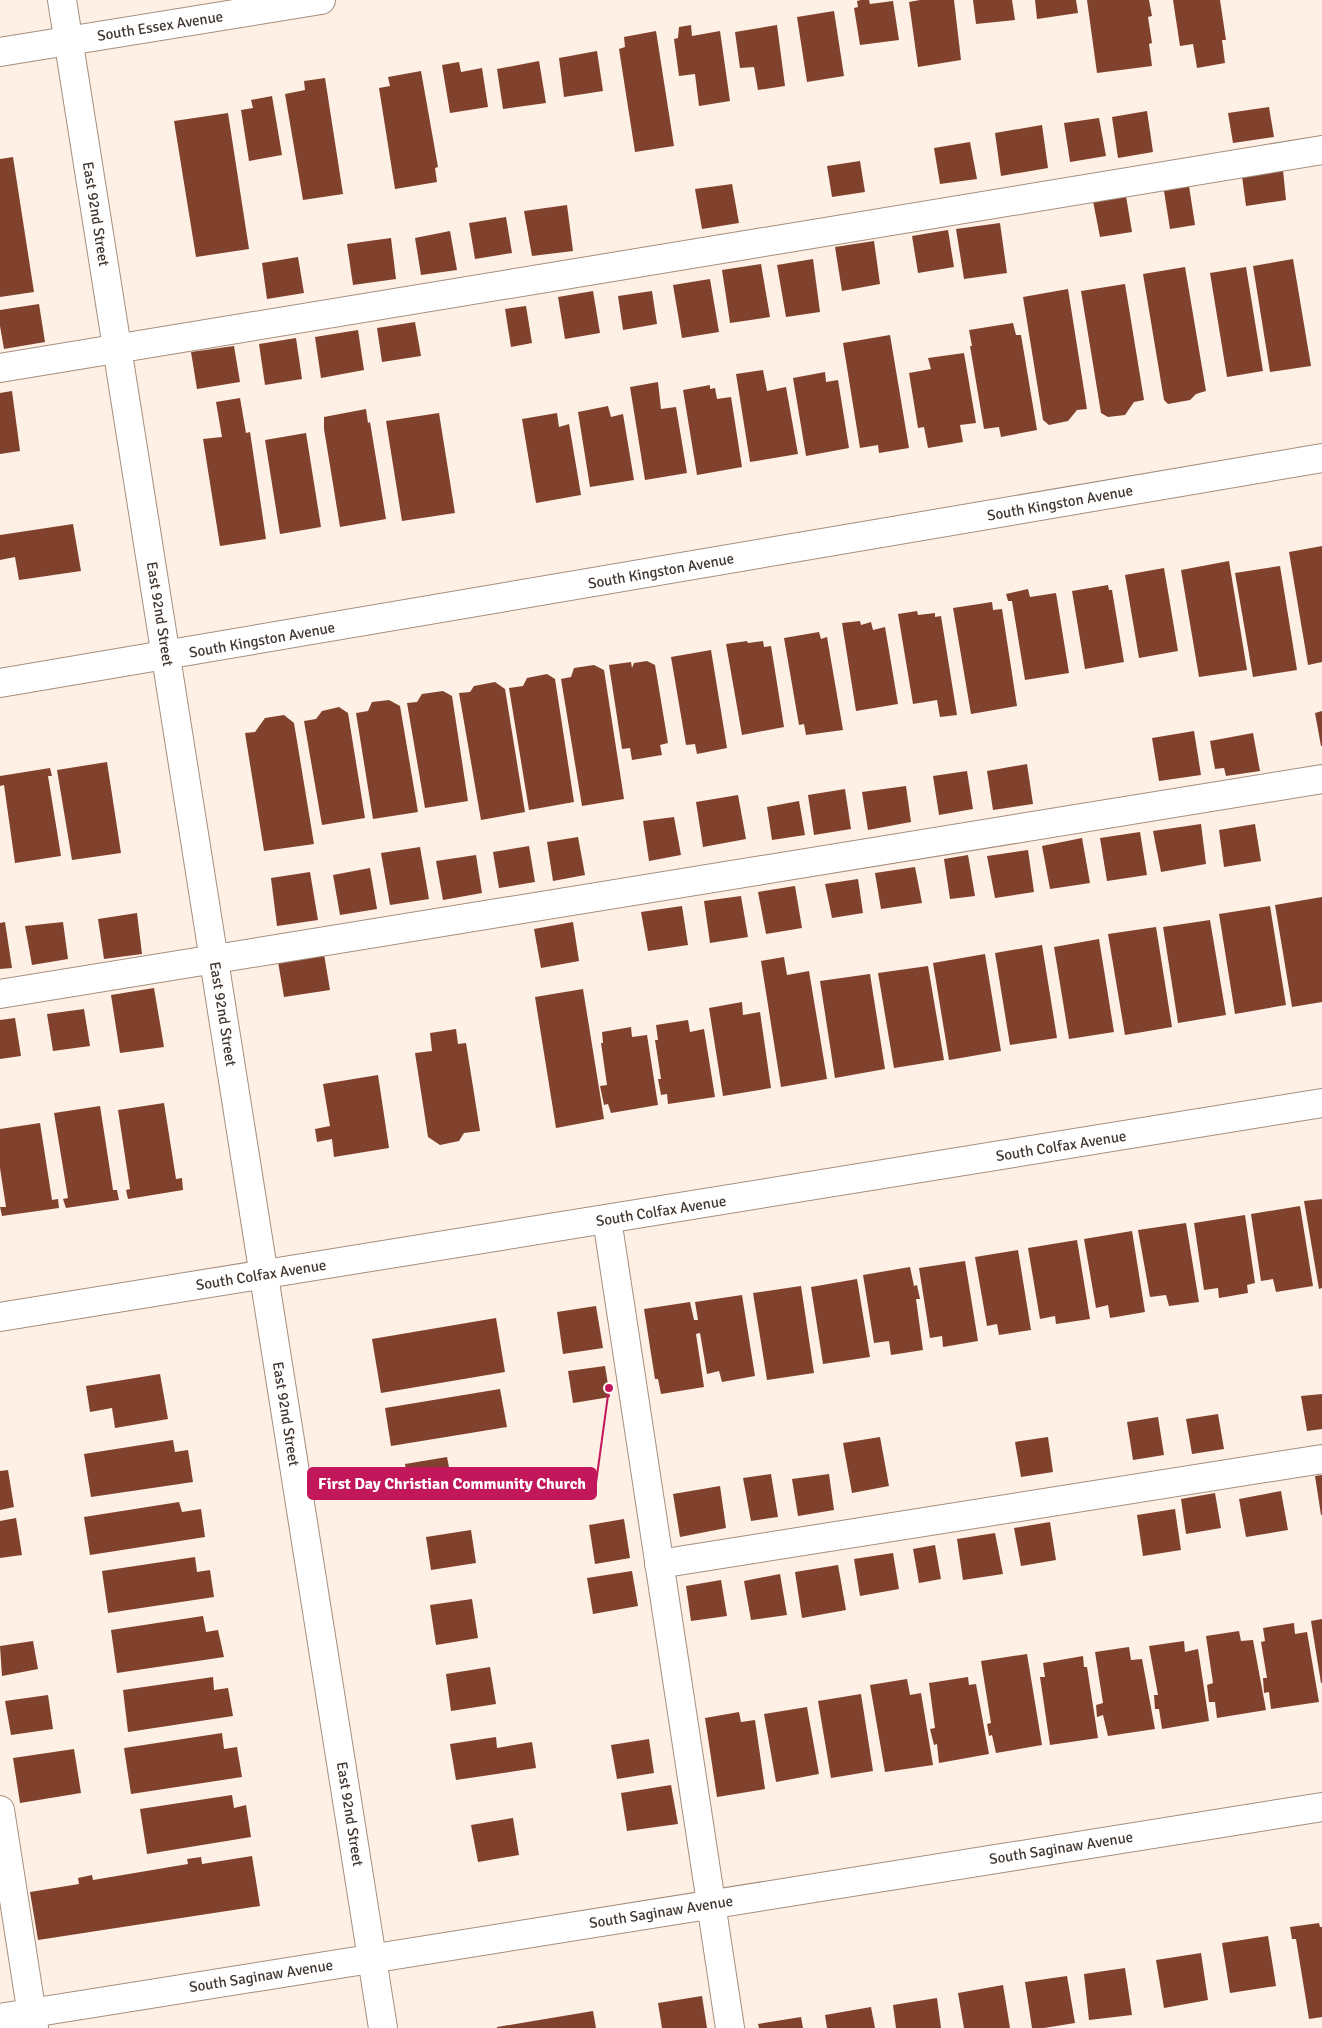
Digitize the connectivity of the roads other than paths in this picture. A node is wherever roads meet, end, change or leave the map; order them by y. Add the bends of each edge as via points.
1 (62, 0) edge
2 (321, 0) edge
3 (69, 41) junction
4 (0, 52) edge
5 (1322, 150) edge
6 (118, 349) junction
7 (0, 368) edge
8 (1322, 458) edge
9 (167, 656) junction
10 (0, 683) edge
11 (1322, 779) edge
12 (215, 960) junction
13 (0, 994) edge
14 (1322, 1103) edge
15 (608, 1219) junction
16 (264, 1275) junction
17 (0, 1318) edge
18 (1322, 1459) edge
19 (659, 1564) junction
20 (1322, 1807) edge
21 (0, 1810) edge
22 (711, 1904) junction
23 (373, 1958) junction
24 (0, 2018) edge
25 (32, 2020) edge
26 (384, 2028) edge
27 (730, 2028) edge

1 - 3 street, East 92nd Street
2 - 3 street, South Essex Avenue
3 - 4 street, South Essex Avenue
3 - 6 street, East 92nd Street
5 - 6 street
6 - 7 street
6 - 9 street, East 92nd Street
8 - 9 street, South Kingston Avenue
9 - 10 street, South Kingston Avenue
9 - 12 street, East 92nd Street
11 - 12 street
12 - 13 street
12 - 16 street, East 92nd Street
14 - 15 street, South Colfax Avenue
15 - 16 street, South Colfax Avenue
15 - 19 street
16 - 17 street, South Colfax Avenue
16 - 23 street, East 92nd Street
18 - 19 street
19 - 22 street
20 - 22 street, South Saginaw Avenue
21 - 25 street
22 - 23 street, South Saginaw Avenue
22 - 27 street
23 - 25 street, South Saginaw Avenue
23 - 26 street, East 92nd Street
24 - 25 street, South Saginaw Avenue

